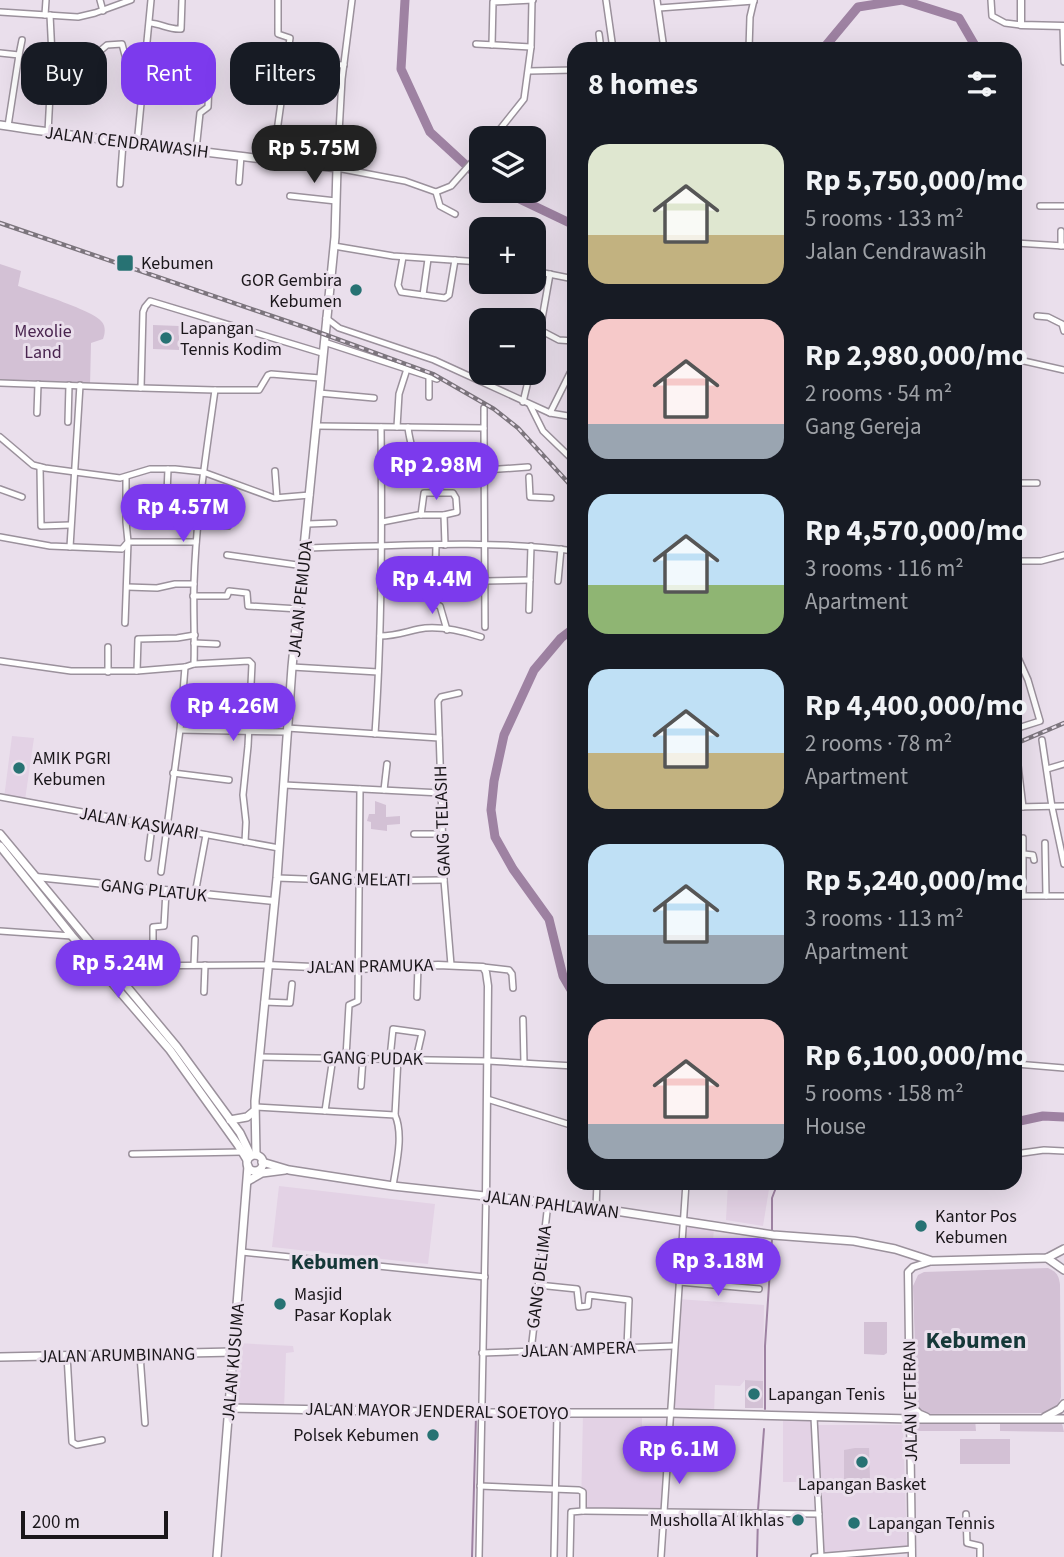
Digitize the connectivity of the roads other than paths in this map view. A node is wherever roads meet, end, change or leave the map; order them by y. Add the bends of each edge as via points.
1 (46, 0) edge
2 (100, 0) edge
3 (131, 0) edge
4 (151, 0) edge
5 (182, 0) edge
6 (278, 0) edge
7 (352, 0) edge
8 (526, 0) edge
9 (532, 0) edge
10 (606, 0) edge
11 (657, 0) edge
12 (991, 0) edge
13 (1021, 0) edge
14 (754, 1) edge
15 (659, 9) junction
16 (103, 10) junction
17 (0, 12) edge
18 (48, 15) junction
19 (150, 23) junction
20 (1021, 25) junction
21 (1063, 26) edge
22 (599, 34) dead end
23 (22, 40) dead end
24 (50, 42) edge
25 (148, 42) edge
26 (290, 42) edge
27 (600, 42) edge
28 (612, 42) edge
29 (663, 42) edge
30 (750, 42) edge
31 (476, 44) dead end
32 (492, 45) junction
33 (531, 47) junction
34 (0, 53) edge
35 (19, 55) junction
36 (1064, 62) edge
37 (340, 65) edge
38 (344, 65) junction
39 (567, 70) edge
40 (529, 71) junction
41 (49, 105) edge
42 (141, 105) edge
43 (208, 105) edge
44 (281, 105) edge
45 (4, 126) edge
46 (503, 126) edge
47 (277, 129) junction
48 (48, 132) junction
49 (300, 132) dead end
50 (123, 143) junction
51 (137, 145) junction
52 (196, 150) junction
53 (241, 156) junction
54 (273, 160) junction
55 (469, 165) edge
56 (337, 168) junction
57 (239, 181) dead end
58 (120, 184) dead end
59 (436, 192) junction
60 (290, 196) dead end
61 (336, 201) junction
62 (1040, 206) dead end
63 (1064, 206) edge
64 (455, 214) dead end
65 (1061, 231) dead end
66 (1022, 243) edge
67 (334, 246) junction
68 (1062, 246) edge
69 (403, 257) junction
70 (428, 258) junction
71 (455, 260) junction
72 (469, 261) edge
73 (546, 273) edge
74 (550, 274) junction
75 (567, 278) edge
76 (423, 295) junction
77 (1037, 316) dead end
78 (326, 318) junction
79 (1064, 331) edge
80 (567, 341) edge
81 (324, 342) junction
82 (322, 353) junction
83 (1022, 361) edge
84 (407, 369) junction
85 (1064, 370) edge
86 (429, 377) junction
87 (320, 378) junction
88 (437, 379) dead end
89 (567, 382) edge
90 (0, 383) edge
91 (38, 384) junction
92 (69, 385) junction
93 (80, 385) junction
94 (527, 385) edge
95 (141, 388) junction
96 (215, 390) junction
97 (318, 393) junction
98 (429, 397) dead end
99 (374, 398) dead end
100 (523, 402) junction
101 (530, 405) junction
102 (484, 408) dead end
103 (37, 413) dead end
104 (550, 413) junction
105 (567, 416) edge
106 (68, 422) dead end
107 (316, 426) junction
108 (381, 427) junction
109 (397, 428) junction
110 (408, 428) junction
111 (484, 428) junction
112 (0, 438) edge
113 (567, 454) edge
114 (413, 458) dead end
115 (40, 467) junction
116 (528, 467) dead end
117 (168, 469) junction
118 (485, 470) junction
119 (275, 471) dead end
120 (203, 472) junction
121 (75, 473) junction
122 (126, 477) junction
123 (529, 477) dead end
124 (1022, 483) edge
125 (1037, 484) dead end
126 (0, 489) edge
127 (310, 495) junction
128 (22, 497) dead end
129 (277, 498) junction
130 (551, 498) dead end
131 (421, 515) junction
132 (444, 515) junction
133 (382, 522) junction
134 (334, 523) dead end
135 (308, 524) junction
136 (70, 525) junction
137 (197, 525) junction
138 (228, 526) dead end
139 (0, 537) edge
140 (128, 542) junction
141 (196, 542) junction
142 (485, 544) junction
143 (436, 545) junction
144 (445, 545) junction
145 (382, 546) junction
146 (531, 546) junction
147 (69, 547) junction
148 (306, 548) junction
149 (561, 550) junction
150 (567, 550) edge
151 (226, 555) dead end
152 (1064, 555) edge
153 (1022, 561) edge
154 (304, 566) junction
155 (530, 580) junction
156 (485, 581) junction
157 (558, 581) dead end
158 (194, 584) junction
159 (127, 587) junction
160 (381, 593) junction
161 (193, 596) junction
162 (431, 603) dead end
163 (299, 609) junction
164 (529, 610) dead end
165 (125, 623) dead end
166 (485, 627) dead end
167 (447, 630) junction
168 (195, 635) junction
169 (380, 636) junction
170 (481, 637) dead end
171 (194, 643) junction
172 (217, 644) dead end
173 (108, 647) dead end
174 (0, 661) edge
175 (194, 664) junction
176 (185, 667) junction
177 (292, 667) junction
178 (1022, 667) edge
179 (137, 671) junction
180 (108, 672) junction
181 (378, 672) junction
182 (251, 690) junction
183 (183, 692) junction
184 (459, 693) dead end
185 (1022, 727) edge
186 (180, 730) junction
187 (249, 730) junction
188 (287, 730) junction
189 (375, 734) junction
190 (439, 738) junction
191 (1042, 740) dead end
192 (387, 764) dead end
193 (1064, 764) edge
194 (1047, 769) junction
195 (173, 773) junction
196 (229, 780) dead end
197 (284, 785) junction
198 (360, 789) junction
199 (384, 790) junction
200 (441, 793) junction
201 (0, 797) edge
202 (1022, 799) edge
203 (1064, 806) edge
204 (1023, 807) joint
205 (1052, 807) junction
206 (152, 826) junction
207 (166, 829) junction
208 (0, 834) edge
209 (414, 834) dead end
210 (206, 835) junction
211 (442, 835) junction
212 (1023, 838) dead end
213 (246, 842) junction
214 (1045, 843) dead end
215 (0, 846) edge
216 (279, 848) junction
217 (1024, 854) junction
218 (148, 858) dead end
219 (1034, 860) dead end
220 (1064, 864) edge
221 (161, 872) dead end
222 (35, 877) junction
223 (277, 878) junction
224 (444, 880) junction
225 (361, 881) junction
226 (166, 891) junction
227 (195, 894) junction
228 (1023, 896) joint
229 (1045, 896) junction
230 (1064, 896) edge
231 (274, 901) junction
232 (0, 931) edge
233 (72, 936) junction
234 (195, 939) dead end
235 (153, 965) junction
236 (194, 965) junction
237 (205, 965) junction
238 (267, 965) junction
239 (451, 965) junction
240 (108, 966) junction
241 (418, 966) junction
242 (483, 967) junction
243 (358, 968) junction
244 (292, 984) dead end
245 (513, 988) dead end
246 (204, 992) dead end
247 (417, 997) dead end
248 (264, 1002) junction
249 (523, 1019) dead end
250 (259, 1057) junction
251 (333, 1057) junction
252 (346, 1057) junction
253 (363, 1058) junction
254 (390, 1058) junction
255 (398, 1058) junction
256 (416, 1059) junction
257 (488, 1061) junction
258 (524, 1063) junction
259 (1022, 1065) edge
260 (567, 1066) edge
261 (1064, 1068) edge
262 (360, 1086) dead end
263 (487, 1099) junction
264 (255, 1107) junction
265 (325, 1111) junction
266 (395, 1115) junction
267 (230, 1120) junction
268 (567, 1124) edge
269 (1064, 1151) edge
270 (242, 1152) junction
271 (1022, 1153) edge
272 (132, 1154) dead end
273 (251, 1159) junction
274 (262, 1162) junction
275 (289, 1170) junction
276 (247, 1182) junction
277 (393, 1186) junction
278 (597, 1190) edge
279 (685, 1190) edge
280 (486, 1196) junction
281 (548, 1203) junction
282 (596, 1208) junction
283 (682, 1220) junction
284 (1064, 1249) edge
285 (242, 1252) junction
286 (1047, 1258) junction
287 (932, 1261) junction
288 (1064, 1269) edge
289 (485, 1277) junction
290 (679, 1282) junction
291 (538, 1285) junction
292 (759, 1289) dead end
293 (674, 1346) junction
294 (627, 1347) junction
295 (531, 1351) junction
296 (234, 1352) junction
297 (482, 1353) junction
298 (67, 1355) junction
299 (141, 1355) junction
300 (0, 1357) edge
301 (1064, 1404) edge
302 (910, 1405) junction
303 (229, 1408) junction
304 (482, 1413) junction
305 (557, 1413) junction
306 (670, 1413) junction
307 (814, 1417) junction
308 (910, 1419) junction
309 (929, 1419) junction
310 (1042, 1419) junction
311 (1063, 1420) edge
312 (145, 1423) dead end
313 (102, 1440) dead end
314 (480, 1486) junction
315 (555, 1490) junction
316 (583, 1511) junction
317 (664, 1513) junction
318 (818, 1514) junction
319 (966, 1514) dead end
320 (912, 1553) edge
321 (217, 1557) edge
322 (479, 1557) edge
323 (554, 1557) edge
324 (570, 1557) edge
325 (661, 1557) edge
326 (819, 1557) edge
327 (981, 1557) edge

1 - 18 street
2 - 16 street
3 - 16 street
4 - 19 street
5 - 19 street via 181,29
6 - 26 street via 278,34 290,38
7 - 38 street
8 - 9 street
8 - 32 street via 493,2
9 - 33 street
10 - 28 street
11 - 15 street
12 - 20 street via 992,16
13 - 20 street
14 - 15 street
14 - 30 street
15 - 29 street
16 - 18 street via 78,17
17 - 18 street
18 - 24 street
19 - 25 street
20 - 21 street
21 - 36 street
22 - 27 street
23 - 35 street
31 - 32 street
32 - 33 street
33 - 40 street
34 - 35 street
35 - 45 street
37 - 38 street
38 - 56 street
39 - 40 street
40 - 46 street via 523,101
41 - 48 street
42 - 51 street
43 - 52 street via 200,113
44 - 47 street
45 - 48 main road, JALAN CENDRAWASIH
47 - 49 street
47 - 54 street
48 - 50 main road, JALAN CENDRAWASIH
50 - 51 main road, JALAN CENDRAWASIH
50 - 58 street
51 - 52 main road, JALAN CENDRAWASIH
52 - 53 main road, JALAN CENDRAWASIH
53 - 54 main road, JALAN CENDRAWASIH
53 - 57 street
54 - 56 main road, JALAN CENDRAWASIH
55 - 59 street via 451,186
56 - 59 street
56 - 61 main road, JALAN PEMUDA
59 - 64 street via 440,206
60 - 61 street
61 - 67 main road, JALAN PEMUDA
62 - 63 street
65 - 68 street
66 - 68 street
67 - 69 street
67 - 78 main road, JALAN PEMUDA
69 - 70 street
69 - 76 street via 398,288
70 - 71 street
70 - 76 street
71 - 72 street
71 - 76 street via 449,296
73 - 74 street
74 - 75 street
74 - 80 street via 540,330
77 - 79 street via 1059,322
78 - 81 main road, JALAN PEMUDA
78 - 100 street via 339,327 434,360
81 - 82 main road, JALAN PEMUDA
81 - 84 street
82 - 87 main road, JALAN PEMUDA
82 - 95 street via 150,301 143,312
83 - 85 street
84 - 86 street
84 - 109 street via 399,394
86 - 88 street
86 - 98 street
87 - 96 street via 271,374 259,390
87 - 97 main road, JALAN PEMUDA
89 - 104 street
90 - 91 street
91 - 92 street
91 - 103 street
92 - 93 street
92 - 106 street
93 - 95 street
93 - 121 street
94 - 100 street
95 - 96 street
96 - 120 street
97 - 99 street
97 - 107 main road, JALAN PEMUDA
100 - 101 street
101 - 104 street
101 - 113 street via 543,431
102 - 111 street
104 - 105 street
107 - 108 street
107 - 127 main road, JALAN PEMUDA
108 - 109 street
108 - 133 street
109 - 110 street
110 - 111 street
110 - 114 street
111 - 118 street
112 - 115 street
115 - 121 street
115 - 136 street via 41,526
116 - 118 street
117 - 120 street
117 - 122 street
117 - 137 street via 166,518
118 - 142 street
119 - 129 street
120 - 129 street
120 - 137 street
121 - 122 street
121 - 136 street
122 - 140 street
123 - 130 street via 530,498
124 - 125 street
126 - 128 street
127 - 129 street
127 - 135 main road, JALAN PEMUDA
131 - 132 street
131 - 132 street via 424,493 453,493 457,512
131 - 133 street
132 - 144 street
133 - 145 street
134 - 135 street
135 - 148 main road, JALAN PEMUDA
136 - 147 street
137 - 138 street
137 - 141 street
139 - 147 street
140 - 141 street
140 - 147 street via 122,549
140 - 159 street
141 - 158 street
142 - 144 street
142 - 146 street
142 - 156 street
143 - 144 street
143 - 145 street
143 - 160 street via 435,591
145 - 148 street
145 - 160 street
146 - 149 street
146 - 155 street
148 - 154 main road, JALAN PEMUDA
149 - 150 street
149 - 157 street
151 - 154 street
152 - 153 street
154 - 163 main road, JALAN PEMUDA
155 - 156 street
155 - 164 street
156 - 166 street
158 - 159 street
158 - 161 street
159 - 165 street
160 - 169 street
161 - 163 street via 247,593 248,606
161 - 168 street
162 - 167 street via 440,606
163 - 177 main road, JALAN PEMUDA
167 - 169 street
167 - 170 street
168 - 171 street
168 - 179 street via 138,639
169 - 181 street
171 - 172 street
171 - 175 street
173 - 180 street
174 - 180 street
175 - 176 street
175 - 182 street via 251,662
176 - 179 street
176 - 183 street
177 - 181 street
177 - 188 main road, JALAN PEMUDA
178 - 185 street via 1040,721
179 - 180 street
181 - 189 street
182 - 183 street
182 - 187 street
183 - 186 street
184 - 190 street, GANG TELASIH via 438,699
186 - 187 street
186 - 195 street
187 - 188 street
187 - 213 street via 243,795
188 - 189 street
188 - 197 main road, JALAN PEMUDA
189 - 190 street
190 - 200 street, GANG TELASIH
191 - 194 street
192 - 199 street
193 - 194 street
194 - 205 street
195 - 196 street
195 - 207 street
197 - 198 street
197 - 216 main road, JALAN PEMUDA
198 - 199 street
198 - 225 street
199 - 200 street
200 - 211 street, GANG TELASIH
201 - 206 street, JALAN KASWARI
202 - 204 street
203 - 205 street
204 - 205 street
205 - 220 street
206 - 207 street, JALAN KASWARI
206 - 218 street
207 - 210 street, JALAN KASWARI
207 - 221 street
208 - 222 main road
209 - 211 street
210 - 213 street, JALAN KASWARI
210 - 227 street
211 - 224 street, GANG TELASIH
212 - 217 street
213 - 216 street, JALAN KASWARI
214 - 229 street
215 - 233 main road
216 - 223 main road, JALAN PEMUDA
217 - 219 street via 1033,855
217 - 228 street
222 - 226 street, GANG PLATUK
222 - 240 main road
223 - 225 street, GANG MELATI
223 - 231 main road, JALAN PEMUDA
224 - 225 street, GANG MELATI
224 - 239 street, GANG TELASIH
225 - 243 street
226 - 227 street, GANG PLATUK
226 - 235 street via 163,926 153,927
227 - 231 street, GANG PLATUK
228 - 229 street
229 - 230 street
231 - 238 main road, JALAN PEMUDA
232 - 233 street
233 - 270 main road via 170,1050
234 - 236 street
235 - 236 street
235 - 240 street
236 - 237 street
237 - 238 street
237 - 246 street
238 - 243 street, JALAN PRAMUKA
238 - 248 main road, JALAN PEMUDA
239 - 241 street, JALAN PRAMUKA
239 - 242 street, JALAN PRAMUKA
240 - 267 main road via 177,1047
241 - 243 street, JALAN PRAMUKA
241 - 247 street
242 - 245 street via 509,970
242 - 257 street via 488,986
243 - 252 street via 358,1001 349,1005
244 - 248 street via 290,1003
248 - 250 main road, JALAN PEMUDA
249 - 258 street
250 - 251 street, GANG PUDAK
250 - 264 main road, JALAN PEMUDA
251 - 252 street, GANG PUDAK
251 - 265 street
252 - 253 street, GANG PUDAK
253 - 254 street, GANG PUDAK
253 - 262 street
254 - 255 street, GANG PUDAK
254 - 256 street via 393,1029 422,1032
255 - 256 street, GANG PUDAK
255 - 266 street
256 - 257 street, GANG PUDAK
257 - 258 street, GANG PUDAK
257 - 263 street
258 - 260 street, GANG PUDAK
259 - 261 street
263 - 268 street
263 - 280 street
264 - 265 street
264 - 267 main road via 247,1117
264 - 273 main road, JALAN PEMUDA
265 - 266 street
266 - 277 street via 398,1140
267 - 273 main road
269 - 271 street
270 - 272 street
270 - 273 main road
273 - 274 main road
273 - 274 main road via 251,1170
273 - 276 main road, JALAN KUSUMA
274 - 275 main road, JALAN PAHLAWAN
275 - 276 main road via 262,1173
275 - 277 main road, JALAN PAHLAWAN
276 - 285 main road, JALAN KUSUMA
277 - 280 main road, JALAN PAHLAWAN
278 - 282 street
279 - 283 street
280 - 281 main road, JALAN PAHLAWAN
280 - 289 street
281 - 282 main road, JALAN PAHLAWAN
281 - 291 street, GANG DELIMA
282 - 283 main road, JALAN PAHLAWAN
283 - 287 main road, JALAN PAHLAWAN via 854,1241
283 - 290 street
284 - 286 main road, JALAN PAHLAWAN
285 - 289 street
285 - 296 main road, JALAN KUSUMA
286 - 287 main road, JALAN PAHLAWAN
286 - 288 main road
287 - 302 street, JALAN VETERAN via 908,1272
289 - 297 street
290 - 292 street
290 - 293 street
291 - 294 street via 578,1290 579,1307 588,1306 589,1295 629,1300
291 - 295 street, GANG DELIMA
293 - 294 street, JALAN AMPERA
293 - 306 street
294 - 295 street, JALAN AMPERA
295 - 297 street, JALAN AMPERA
296 - 299 main road, JALAN ARUMBINANG
296 - 303 main road, JALAN KUSUMA
297 - 304 street
298 - 299 main road, JALAN ARUMBINANG
298 - 300 main road, JALAN ARUMBINANG
298 - 313 street via 72,1442
299 - 312 street
301 - 310 main road
302 - 308 street, JALAN VETERAN
302 - 309 main road
303 - 304 main road, JALAN MAYOR JENDERAL SOETOYO
303 - 321 main road, JALAN KUSUMA
304 - 305 main road, JALAN MAYOR JENDERAL SOETOYO
304 - 314 street
305 - 306 main road, JALAN MAYOR JENDERAL SOETOYO
305 - 315 street
306 - 307 main road, JALAN MAYOR JENDERAL SOETOYO
306 - 317 street
307 - 308 main road, JALAN MAYOR JENDERAL SOETOYO
307 - 318 street
308 - 309 main road, JALAN MAYOR JENDERAL SOETOYO
308 - 320 street, JALAN VETERAN
309 - 310 main road, JALAN MAYOR JENDERAL SOETOYO
310 - 311 main road, JALAN MAYOR JENDERAL SOETOYO
314 - 315 street
314 - 322 street
315 - 316 street via 582,1491
315 - 323 street
316 - 317 street
316 - 324 street via 571,1512
317 - 318 street
317 - 325 street
318 - 326 street
319 - 327 street via 967,1543 980,1546
320 - 326 street

